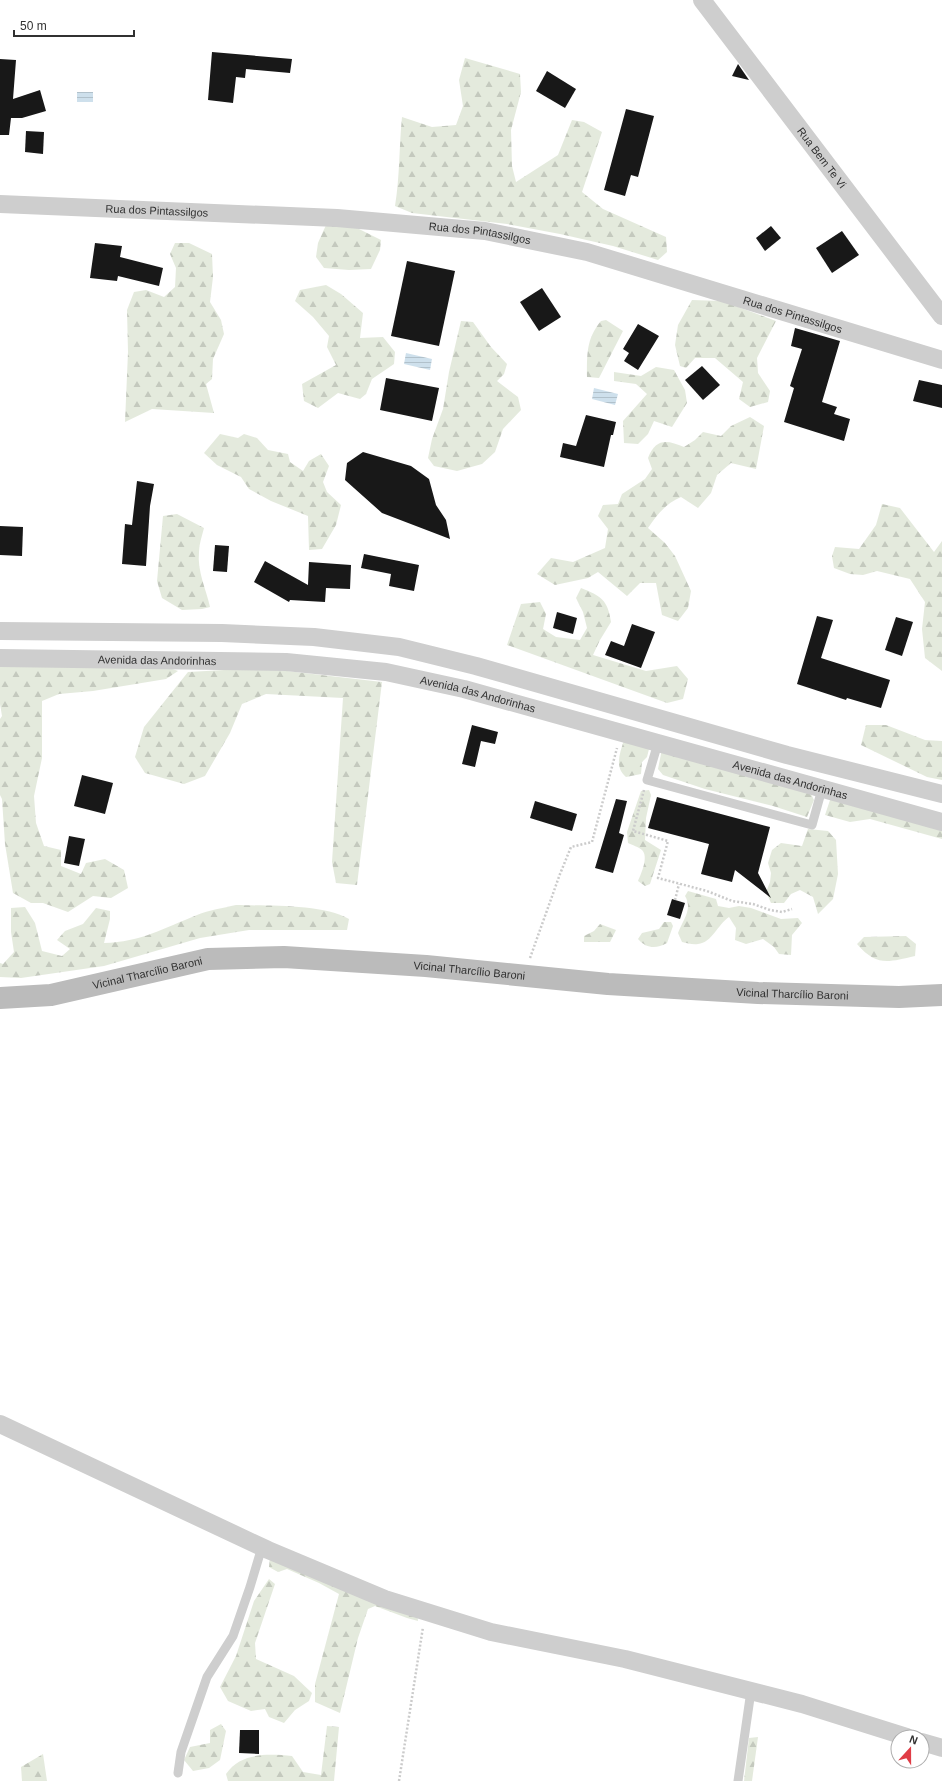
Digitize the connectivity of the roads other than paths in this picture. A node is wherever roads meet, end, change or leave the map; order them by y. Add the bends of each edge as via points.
1 (702, 0) edge
2 (0, 204) edge
3 (942, 316) edge
4 (942, 360) edge
5 (0, 631) edge
6 (0, 658) edge
7 (658, 743) junction
8 (822, 789) junction
9 (942, 794) edge
10 (942, 822) edge
11 (942, 995) edge
12 (0, 998) edge
13 (0, 1424) edge
14 (262, 1547) junction
15 (752, 1691) junction
16 (890, 1732) edge
17 (930, 1744) edge
18 (942, 1748) edge
19 (178, 1773) dead end
20 (738, 1781) edge

1 - 3 street, Rua Bem Te Vi
2 - 4 street, Rua dos Pintassilgos via 337,218 485,231 587,252
5 - 9 street, Avenida das Andorinhas via 291,636 399,647 476,666 787,755
6 - 7 street, Avenida das Andorinhas via 286,662 386,672 464,689
7 - 8 street, Avenida das Andorinhas
7 - 8 lane via 647,780 812,825
8 - 10 street, Avenida das Andorinhas
11 - 12 main road, Vicinal Tharcílio Baroni via 899,997 758,993 608,984 426,966 284,957 208,960 50,995
13 - 14 street
14 - 15 street via 385,1599 491,1632 624,1659
14 - 19 lane via 233,1636 207,1677 181,1752
15 - 16 street
15 - 20 lane
17 - 18 street

